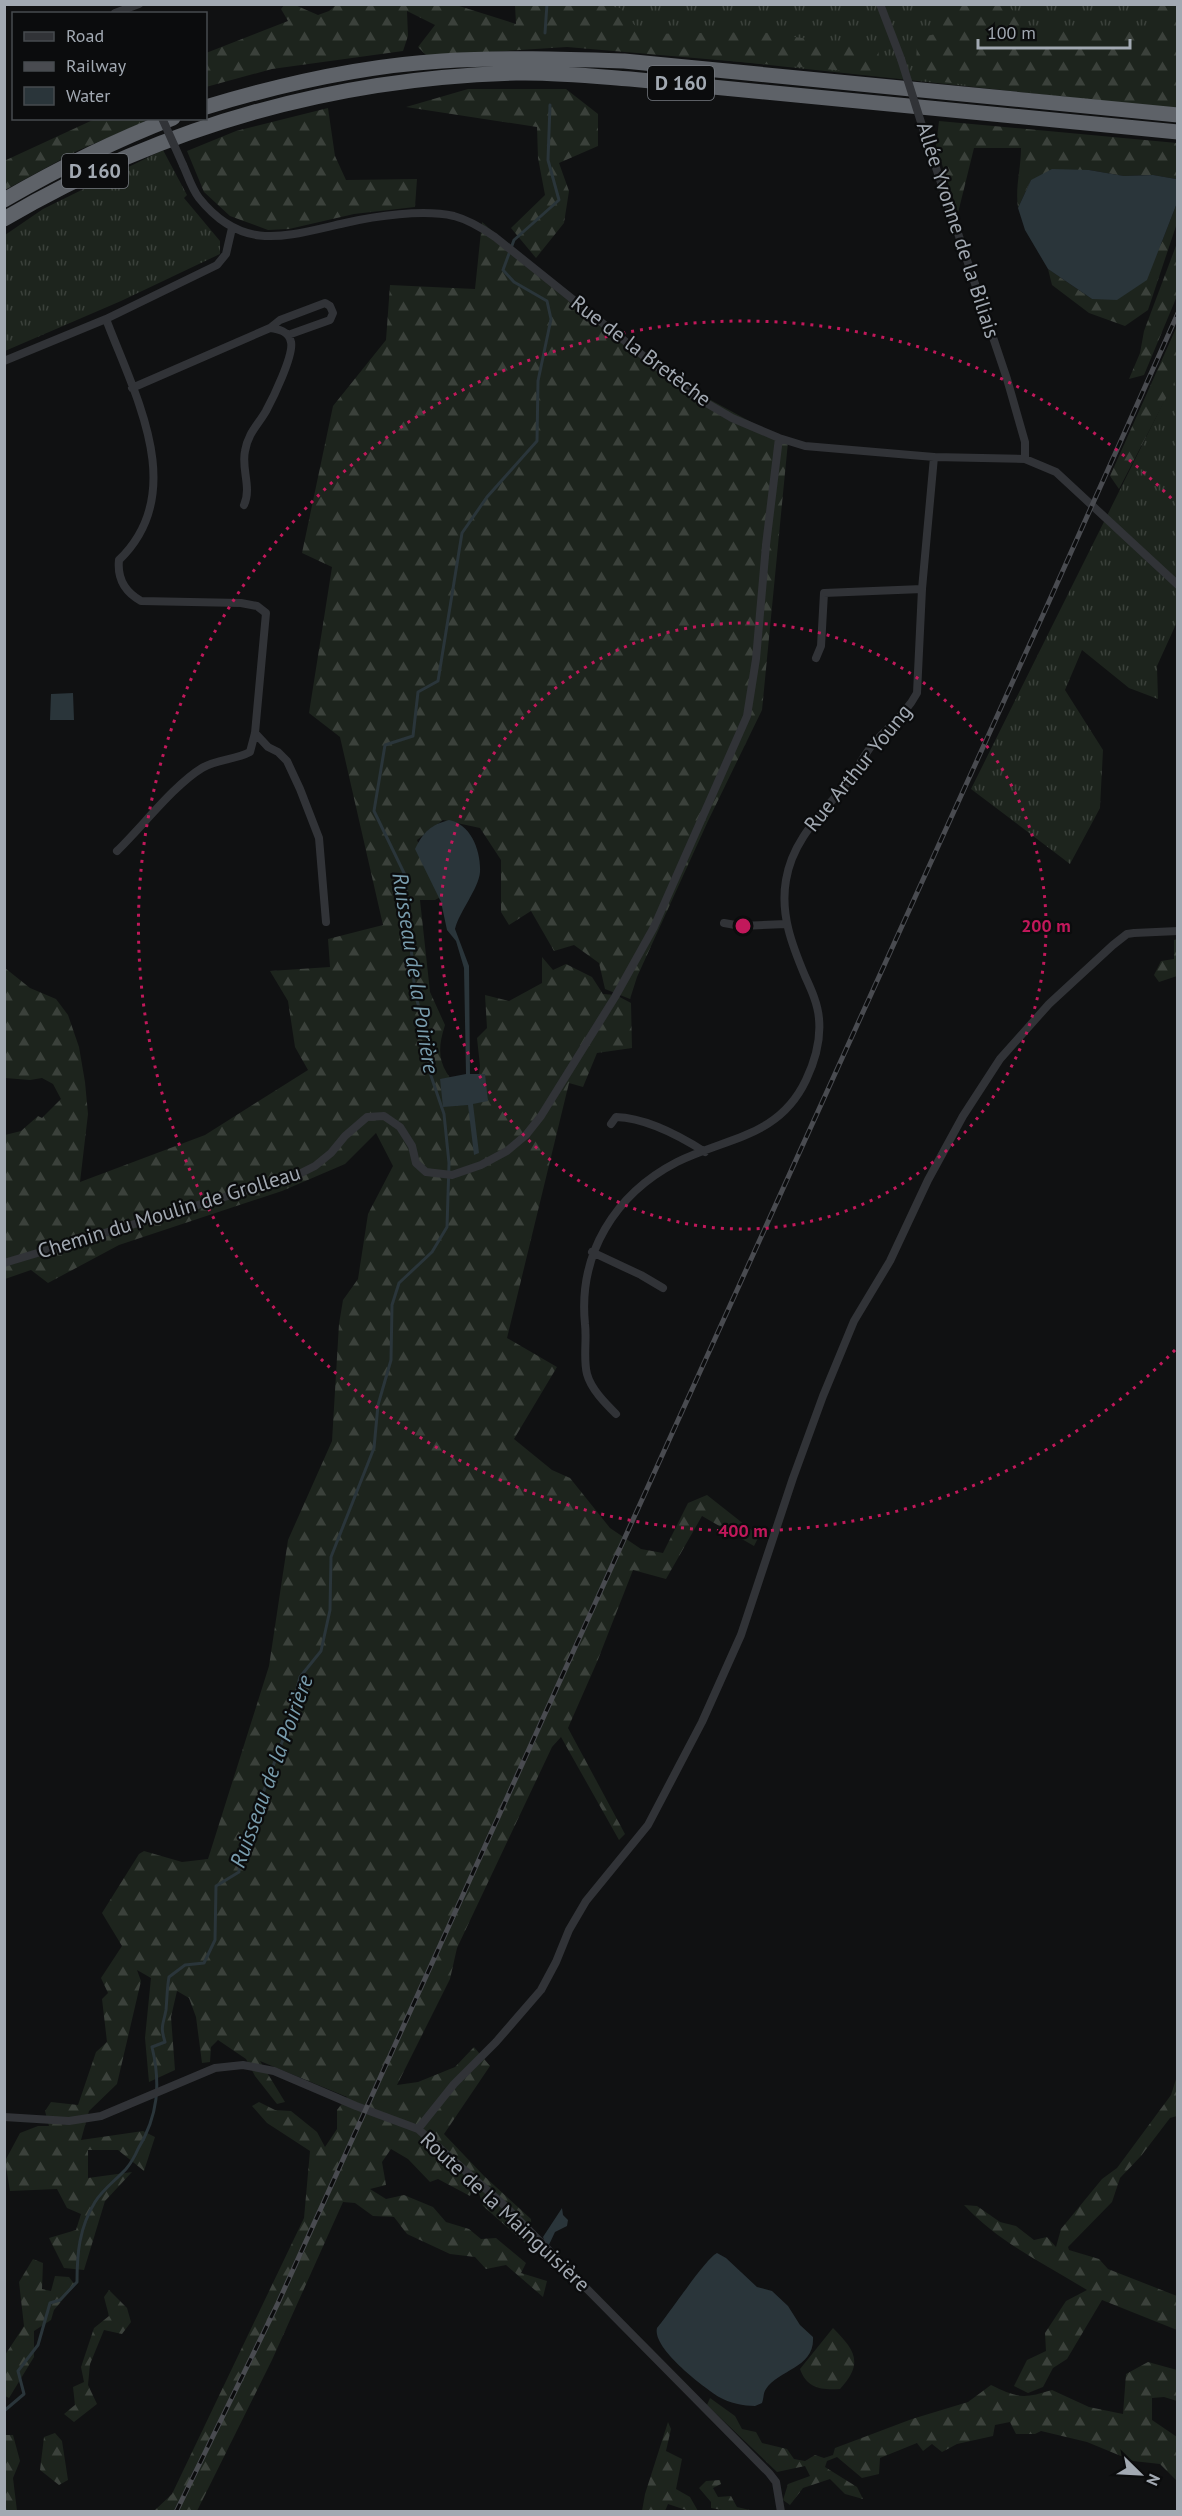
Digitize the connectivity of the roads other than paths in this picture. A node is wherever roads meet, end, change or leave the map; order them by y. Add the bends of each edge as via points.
1 (138, 4) edge
2 (880, 4) edge
3 (118, 12) edge
4 (207, 107) edge
5 (1178, 115) edge
6 (163, 120) edge
7 (168, 120) edge
8 (1178, 132) edge
9 (4, 200) edge
10 (4, 219) edge
11 (232, 228) junction
12 (106, 319) junction
13 (270, 328) junction
14 (288, 335) junction
15 (4, 361) edge
16 (132, 388) junction
17 (779, 438) junction
18 (934, 458) junction
19 (1025, 459) junction
20 (244, 506) dead end
21 (1178, 585) edge
22 (922, 589) junction
23 (816, 658) dead end
24 (255, 733) junction
25 (117, 851) dead end
26 (326, 922) dead end
27 (724, 923) dead end
28 (786, 924) junction
29 (1178, 931) edge
30 (611, 1124) dead end
31 (705, 1152) junction
32 (592, 1252) junction
33 (4, 1263) edge
34 (663, 1288) dead end
35 (616, 1414) dead end
36 (4, 2117) edge
37 (418, 2129) junction
38 (781, 2511) edge

1 - 3 street
2 - 19 street, Allée Yvonne de la Biliais, bridge via 1007,379 1025,442
4 - 5 highway, D 160 via 260,90 341,73 440,61 532,58 624,61
6 - 11 street, Rue de la Bretèche, bridge via 197,196
7 - 9 highway, D 160 via 72,161
8 - 10 highway, D 160 via 630,79 544,73 459,76 307,97 190,131 70,182
11 - 12 street via 226,254 218,265
11 - 17 street, Rue de la Bretèche via 272,238 347,222 434,214 470,222 505,245 691,394 732,418
12 - 15 street
12 - 16 street
13 - 14 street
13 - 14 street via 280,320 324,303 330,306 330,320
13 - 16 street
14 - 20 street via 288,358 244,453 248,486
16 - 24 street via 149,430 153,473 145,524 138,540 118,560 121,582 129,594 141,601 241,603 257,606 266,613
17 - 18 street, Rue de la Bretèche via 805,446
17 - 33 street, Chemin du Moulin de Grolleau via 747,716 654,927 542,1116 526,1135 507,1151 452,1175 426,1172 416,1163 412,1146 400,1127 384,1116 367,1117 323,1159 295,1176
18 - 19 street, Rue de la Bretèche
18 - 22 street, Rue Arthur Young
19 - 21 street, Rue de la Bretèche via 1056,472
22 - 23 street via 824,593 821,646
22 - 28 street, Rue Arthur Young via 917,693 909,708 872,745 850,779 804,833 786,880
24 - 25 street via 250,752 215,762 188,777
24 - 26 street via 287,761 315,828 322,861
27 - 28 street
28 - 31 street, Rue Arthur Young via 819,1017 815,1061 797,1099 776,1120
29 - 37 street via 1126,934 1035,1020 1000,1059 963,1116 890,1261 854,1321 797,1467 741,1635 702,1722 648,1825 586,1901 541,1990
30 - 31 street via 616,1117 627,1118
31 - 32 street, Rue Arthur Young via 677,1162 643,1185 616,1213
32 - 34 street
32 - 35 street, Rue Arthur Young via 583,1306 586,1374
36 - 37 street, Route de la Mainguisière via 69,2121 100,2116 215,2068 243,2065 274,2071
37 - 38 street, Route de la Mainguisière via 505,2206 769,2473 776,2482

